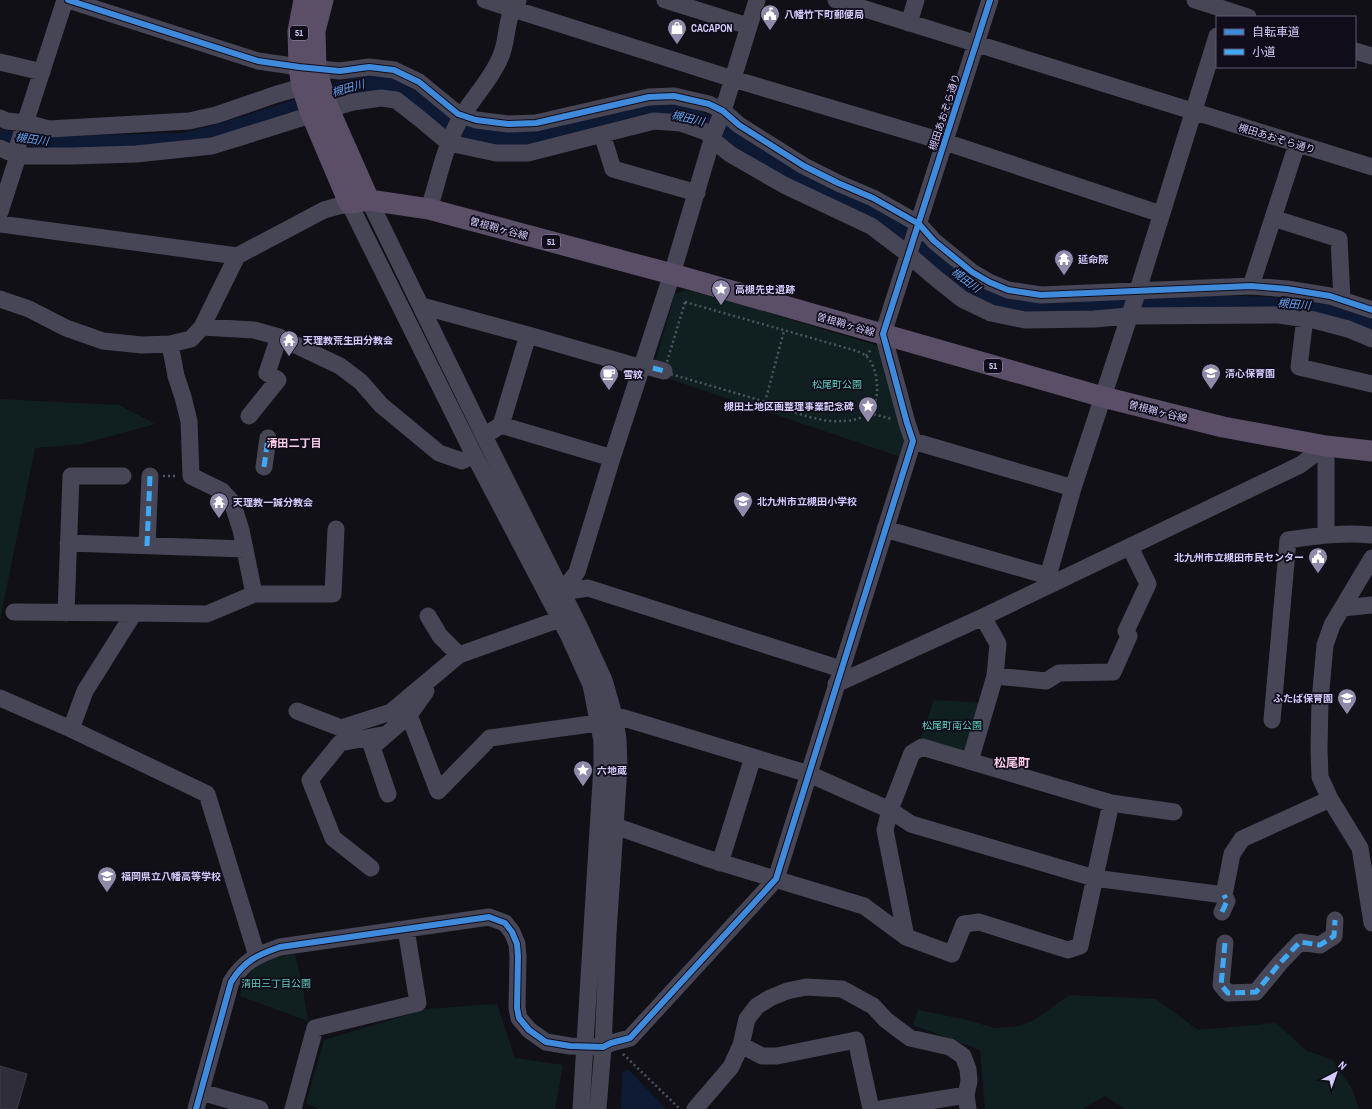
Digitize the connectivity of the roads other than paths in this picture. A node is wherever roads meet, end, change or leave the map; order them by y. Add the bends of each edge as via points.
1 (67, 0) edge
2 (304, 0) edge
3 (323, 0) edge
4 (485, 0) edge
5 (665, 0) edge
6 (757, 0) edge
7 (836, 0) edge
8 (916, 0) edge
9 (990, 0) edge
10 (1195, 0) edge
11 (515, 4) edge
12 (1226, 9) edge
13 (1245, 16) edge
14 (909, 23) junction
15 (748, 26) junction
16 (1216, 39) edge
17 (976, 44) junction
18 (1356, 51) edge
19 (1372, 56) edge
20 (0, 62) edge
21 (42, 72) junction
22 (309, 76) junction
23 (732, 79) junction
24 (319, 110) junction
25 (1194, 111) junction
26 (0, 118) edge
27 (461, 118) junction
28 (718, 126) junction
29 (602, 134) junction
30 (21, 139) junction
31 (450, 141) junction
32 (945, 142) junction
33 (1297, 144) junction
34 (0, 148) edge
35 (1372, 167) edge
36 (697, 193) junction
37 (359, 201) junction
38 (429, 210) junction
39 (0, 212) edge
40 (1161, 214) junction
41 (1273, 218) junction
42 (0, 224) edge
43 (918, 227) junction
44 (909, 251) junction
45 (237, 256) junction
46 (672, 274) junction
47 (1251, 286) junction
48 (1138, 290) junction
49 (0, 299) edge
50 (1342, 300) junction
51 (422, 306) junction
52 (1372, 310) edge
53 (1129, 316) junction
54 (1305, 318) junction
55 (202, 327) junction
56 (883, 334) junction
57 (528, 335) junction
58 (280, 337) junction
59 (1372, 339) edge
60 (170, 344) junction
61 (653, 369) junction
62 (1372, 384) edge
63 (1103, 397) junction
64 (249, 416) dead end
65 (501, 425) junction
66 (484, 436) junction
67 (268, 438) dead end
68 (913, 441) junction
69 (1326, 446) junction
70 (1372, 451) edge
71 (474, 455) junction
72 (612, 458) junction
73 (264, 467) dead end
74 (123, 476) dead end
75 (150, 476) dead end
76 (1073, 488) junction
77 (336, 528) dead end
78 (885, 529) junction
79 (1326, 534) junction
80 (1372, 535) edge
81 (68, 543) junction
82 (147, 546) junction
83 (1130, 547) junction
84 (245, 549) junction
85 (1372, 558) edge
86 (1046, 582) junction
87 (254, 594) junction
88 (556, 597) junction
89 (1372, 605) edge
90 (1343, 608) junction
91 (14, 612) dead end
92 (66, 612) junction
93 (134, 613) junction
94 (428, 616) dead end
95 (983, 617) junction
96 (560, 619) junction
97 (459, 655) junction
98 (442, 670) junction
99 (995, 676) junction
100 (839, 677) junction
101 (0, 698) edge
102 (298, 711) dead end
103 (409, 715) junction
104 (614, 715) junction
105 (597, 719) junction
106 (1272, 720) dead end
107 (71, 729) junction
108 (388, 734) junction
109 (753, 757) junction
110 (970, 761) junction
111 (809, 774) junction
112 (388, 794) dead end
113 (1330, 799) junction
114 (1111, 802) junction
115 (890, 810) junction
116 (1174, 812) dead end
117 (615, 826) junction
118 (1366, 850) edge
119 (720, 863) junction
120 (371, 868) dead end
121 (1094, 878) junction
122 (776, 879) junction
123 (1224, 895) junction
124 (1222, 912) dead end
125 (1335, 920) dead end
126 (1372, 923) edge
127 (406, 929) junction
128 (906, 937) junction
129 (1226, 943) dead end
130 (257, 956) junction
131 (607, 1045) junction
132 (741, 1045) junction
133 (584, 1047) junction
134 (200, 1092) junction
135 (967, 1102) edge
136 (196, 1109) edge
137 (260, 1109) edge
138 (293, 1109) edge
139 (580, 1109) edge
140 (598, 1109) edge
141 (695, 1109) edge
142 (871, 1109) edge
143 (881, 1109) edge

1 - 21 street
1 - 22 street
2 - 22 main road, 51 via 298,31
3 - 22 main road, 51 via 315,31
4 - 11 street
5 - 15 street
6 - 15 street
7 - 14 street, 槻田あおぞら通り
8 - 14 street
9 - 17 street, 槻田あおぞら通り
10 - 12 street
11 - 23 street
11 - 27 street via 501,58
12 - 13 street
14 - 17 street, 槻田あおぞら通り
15 - 23 street
16 - 25 street
17 - 25 street, 槻田あおぞら通り
17 - 32 street, 槻田あおぞら通り
18 - 19 street
20 - 21 street
21 - 30 street
22 - 24 main road, 51
22 - 27 street via 369,68 394,70 419,82
22 - 30 street via 277,94 216,115 189,121 49,129
23 - 28 street
23 - 32 street
24 - 30 street via 212,146 136,154 72,156
24 - 31 street via 381,98 396,100
24 - 37 main road, 51
25 - 33 street, 槻田あおぞら通り
25 - 40 street
26 - 30 street via 7,121
27 - 28 street via 508,124 536,123 649,97 674,96 709,104
27 - 31 street
28 - 29 street via 706,132 681,122 654,121
28 - 36 street
28 - 43 street via 739,125 804,166 873,198
28 - 44 street via 730,154 784,185 871,226
29 - 31 street via 528,153 496,154
29 - 36 street via 613,169
30 - 34 street
30 - 39 street
31 - 38 street
32 - 40 street
32 - 43 street, 槻田あおぞら通り
33 - 35 street, 槻田あおぞら通り
33 - 41 street
36 - 46 street
37 - 38 main road, 曽根鞘ヶ谷線 / 51
37 - 45 street via 324,210
37 - 51 street
37 - 71 street
38 - 46 main road, 曽根鞘ヶ谷線 / 51
40 - 48 street
41 - 47 street
41 - 50 street via 1339,239
42 - 45 street
43 - 44 street, 槻田あおぞら通り
43 - 48 street via 972,272 1008,290 1041,295
44 - 53 street via 962,299 991,313 1026,320
44 - 56 street
45 - 55 street
46 - 56 main road, 曽根鞘ヶ谷線 / 51
46 - 61 street
47 - 48 street
47 - 50 street via 1311,292
48 - 53 street
49 - 60 street via 29,309 66,328 104,341 142,345
50 - 52 street
51 - 57 street
51 - 66 street
53 - 54 street via 1272,315
53 - 63 street
54 - 59 street
54 - 62 street via 1299,368
55 - 58 street via 254,330
55 - 60 street via 191,339
56 - 63 main road, 曽根鞘ヶ谷線 / 51
56 - 68 street
57 - 61 street
57 - 65 street
58 - 64 street via 267,373 278,380
58 - 71 street via 340,366 361,382 381,406 438,454 462,461
60 - 84 street via 189,421 191,476 222,491 232,502
61 - 72 street
63 - 69 main road, 曽根鞘ヶ谷線 / 51 via 1224,427
63 - 76 street
65 - 66 street
65 - 72 street
66 - 88 street
67 - 73 street
68 - 76 street
68 - 78 street
69 - 70 main road, 曽根鞘ヶ谷線 / 51
69 - 79 street
69 - 83 street via 1300,465
71 - 88 street
72 - 88 street via 577,572
74 - 81 street via 71,476
75 - 82 street
76 - 86 street
77 - 87 street via 333,594
78 - 86 street
78 - 100 street
79 - 80 street
79 - 106 street via 1288,540
81 - 82 street
81 - 92 street
82 - 84 street
83 - 86 street
83 - 99 street via 1148,584 1126,631 1129,636 1113,672 1059,673 1046,681
84 - 87 street
85 - 90 street
86 - 95 street
87 - 93 street via 207,614
88 - 96 street
88 - 100 street via 588,588
88 - 104 street via 580,628 604,680
89 - 90 street
90 - 113 street via 1332,625 1325,645 1320,701 1320,777
91 - 92 street
92 - 93 street
93 - 107 street via 85,691
94 - 97 street via 440,636
95 - 99 street via 998,644
95 - 100 street
96 - 97 street
96 - 105 street via 591,685
97 - 98 street
98 - 102 street via 391,712 342,728
98 - 103 street
99 - 110 street
100 - 111 street
101 - 107 street
103 - 105 street via 438,791 490,738
103 - 108 street
104 - 105 street
104 - 109 street
104 - 117 street via 619,767
105 - 133 street via 602,741 602,765
107 - 130 street via 207,794
108 - 112 street via 372,747
108 - 120 street via 340,742 310,780 333,838
109 - 111 street
109 - 119 street
110 - 114 street
110 - 115 street via 922,747 912,753
111 - 115 street
111 - 122 street
113 - 118 street
113 - 123 street via 1242,839 1232,854
114 - 116 street
114 - 121 street
115 - 121 street via 911,824
115 - 128 street via 885,830
117 - 119 street
117 - 131 street via 608,933
118 - 126 street
119 - 122 street
121 - 123 street
121 - 128 street via 1080,946 1068,950 979,922 964,924 952,954
122 - 128 street via 864,906
122 - 131 street via 630,1038
123 - 124 street via 1227,901
125 - 129 street via 1334,936 1320,945 1300,942 1256,992 1228,993 1222,985
127 - 130 street via 280,947
127 - 133 street via 489,917 505,923 517,944 519,1018 529,1030 546,1042
127 - 138 street via 418,1003 315,1028
130 - 134 street via 238,970 231,982
131 - 133 street
131 - 140 street
132 - 135 street via 747,1019 757,1006 770,998 806,987 842,990 873,1006 886,1020 910,1038 950,1047 963,1056 968,1069
132 - 141 street via 731,1067
132 - 142 street via 762,1056 777,1056 856,1040
133 - 139 street
134 - 136 street
134 - 137 street
135 - 143 street

